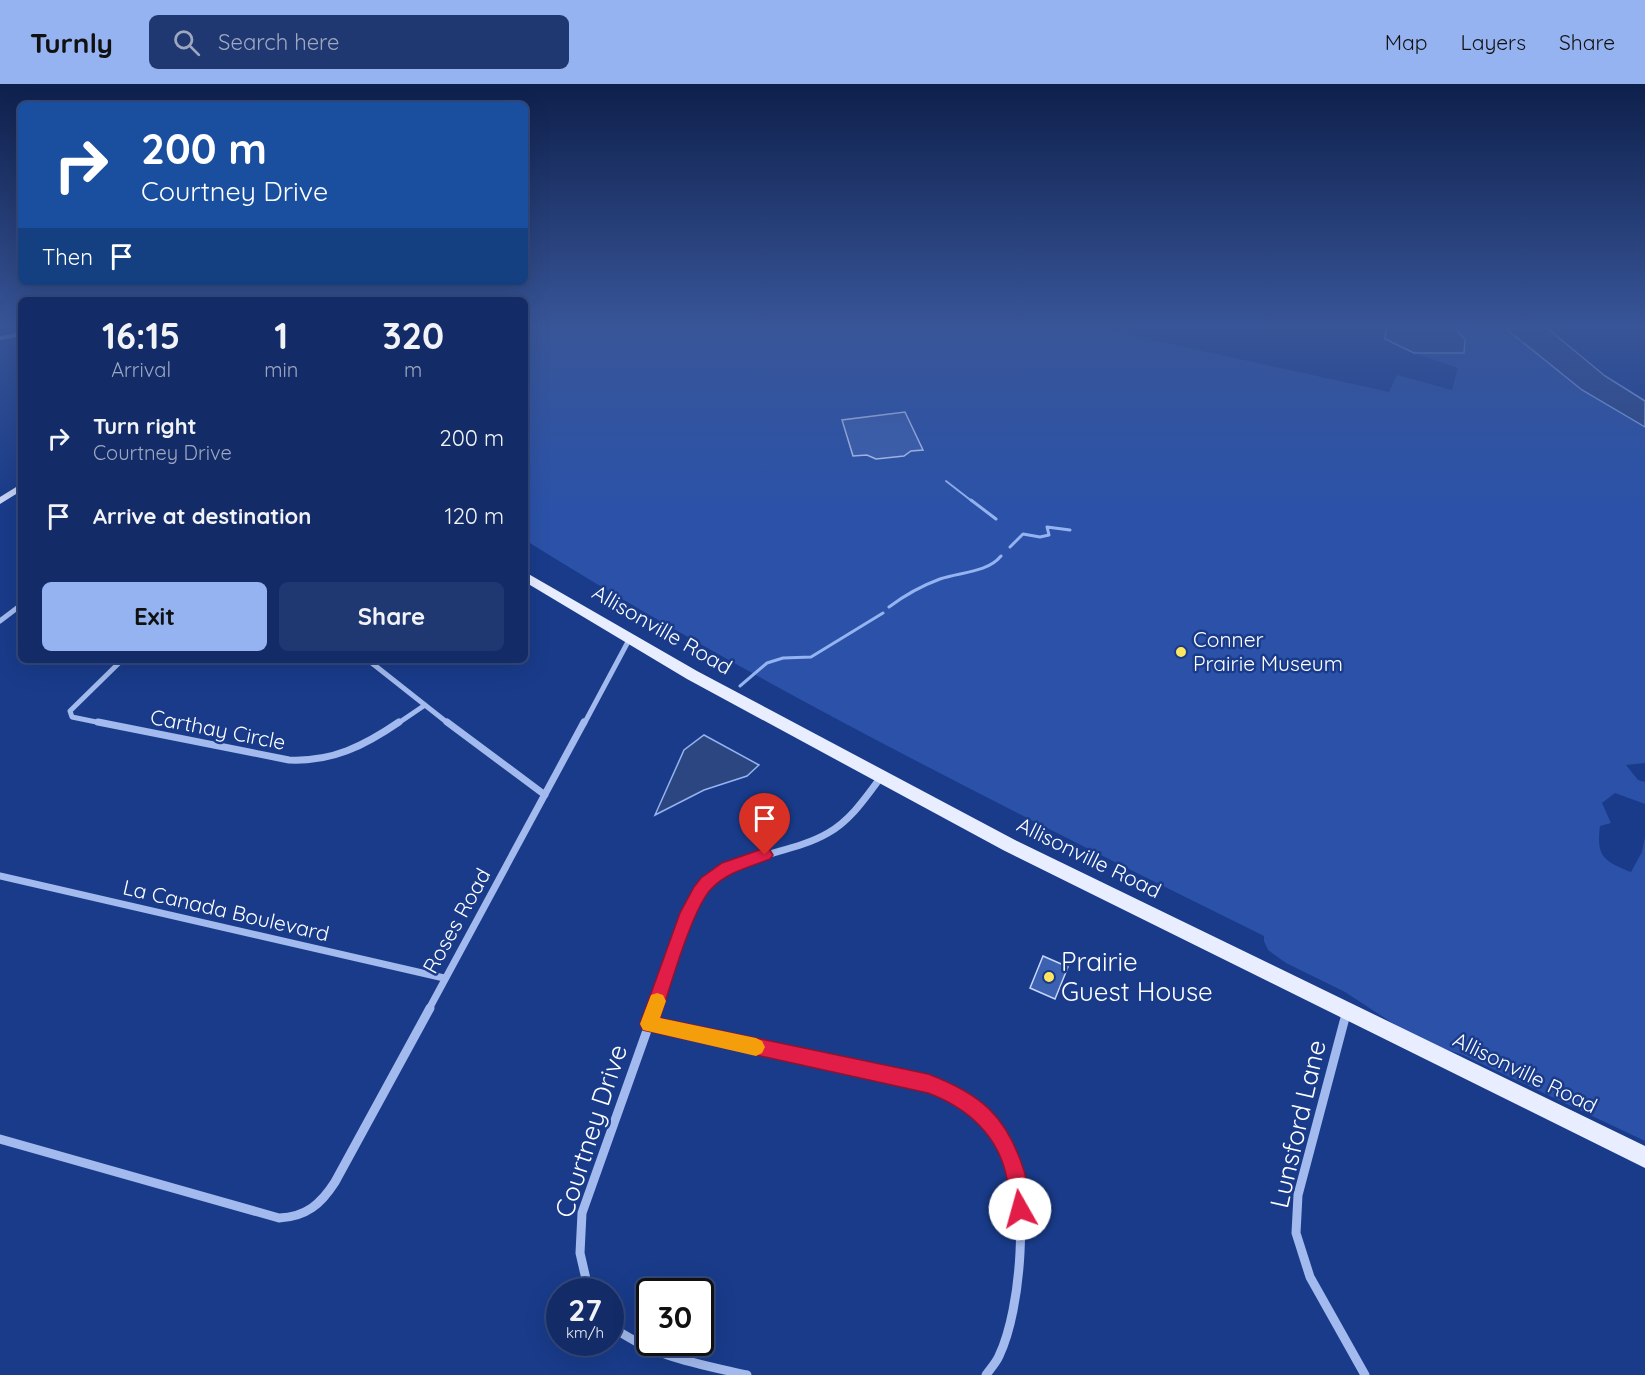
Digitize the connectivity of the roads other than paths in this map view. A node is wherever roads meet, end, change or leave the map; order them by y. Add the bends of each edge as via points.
1 (18, 489) edge
2 (0, 501) edge
3 (528, 578) edge
4 (18, 607) edge
5 (0, 621) edge
6 (630, 638) junction
7 (119, 663) edge
8 (372, 663) edge
9 (425, 705) junction
10 (881, 777) junction
11 (545, 795) junction
12 (0, 876) edge
13 (444, 978) junction
14 (1347, 1010) junction
15 (649, 1024) junction
16 (0, 1139) edge
17 (1645, 1157) edge
18 (584, 1278) edge
19 (624, 1337) edge
20 (747, 1375) edge
21 (986, 1375) edge
22 (1365, 1375) edge

1 - 2 street
3 - 6 main road, Allisonville Road
4 - 5 street
6 - 10 main road, Allisonville Road
6 - 11 street, Roses Road
7 - 9 street, Carthay Circle via 76,704 70,711 72,717 278,758 312,762 350,752
8 - 9 street
9 - 11 street
10 - 14 main road, Allisonville Road via 1009,845
10 - 15 street, Courtney Drive via 849,816 827,834 736,863 706,883 688,913
11 - 13 street, Roses Road
12 - 13 street, La Canada Boulevard
13 - 16 street, Roses Road via 331,1188 307,1214 279,1218
14 - 17 main road, Allisonville Road
14 - 22 street, Lunsford Lane via 1298,1195 1296,1233 1310,1277
15 - 18 street, Courtney Drive via 582,1213
15 - 21 street via 928,1083 977,1108 1008,1149 1017,1178 1020,1209 1013,1317 1002,1352
19 - 20 street via 644,1348

